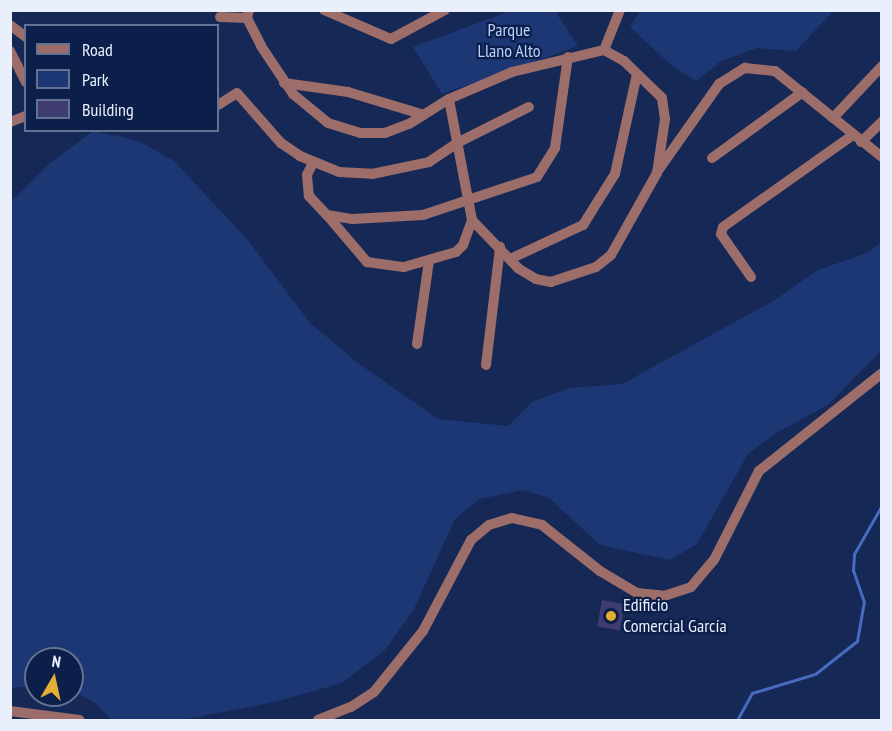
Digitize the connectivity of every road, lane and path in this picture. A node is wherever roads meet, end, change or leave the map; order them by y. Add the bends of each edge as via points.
1 (324, 10) edge
2 (445, 10) edge
3 (620, 10) edge
4 (248, 14) edge
5 (219, 18) edge
6 (10, 25) edge
7 (24, 36) edge
8 (604, 50) junction
9 (10, 51) edge
10 (568, 57) junction
11 (882, 66) edge
12 (637, 74) junction
13 (24, 78) edge
14 (284, 83) junction
15 (803, 92) junction
16 (449, 99) junction
17 (219, 104) edge
18 (529, 107) dead end
19 (424, 115) junction
20 (833, 117) junction
21 (882, 122) edge
22 (857, 138) junction
23 (459, 142) junction
24 (882, 157) edge
25 (712, 158) dead end
26 (313, 163) junction
27 (657, 173) junction
28 (469, 200) junction
29 (327, 215) junction
30 (472, 220) junction
31 (500, 247) junction
32 (510, 258) junction
33 (429, 261) junction
34 (751, 277) dead end
35 (417, 344) dead end
36 (486, 365) dead end
37 (882, 373) edge
38 (10, 711) edge
39 (79, 720) edge
40 (318, 720) edge

1 - 2 street via 391,39
3 - 8 street
4 - 5 street
4 - 14 street
6 - 7 street
8 - 10 street
8 - 12 street
9 - 13 street
10 - 16 street via 512,72
10 - 28 street via 555,148 548,162 537,177
11 - 20 street
12 - 27 street via 665,105
12 - 32 street via 615,174 583,225
14 - 19 street via 348,92
14 - 19 street via 309,110 328,123 360,133 385,133
15 - 20 street
15 - 25 street
15 - 27 street via 775,71 745,68 730,75 719,84
16 - 19 street
16 - 23 street
17 - 26 street via 237,93 242,96 281,143
18 - 23 street
20 - 22 street
21 - 22 street
22 - 24 street
22 - 34 street via 723,227 721,234
23 - 26 street via 429,162 400,171 339,172
23 - 28 street
26 - 29 street via 307,188
27 - 32 street via 611,255 596,267 551,282 536,279
28 - 29 street via 398,219
28 - 30 street
29 - 33 street via 373,266 404,267
30 - 31 street
30 - 33 street via 463,245 456,252
31 - 32 street
31 - 36 street
33 - 35 street
37 - 40 street via 764,465 753,479 714,560 691,587 664,596 637,593 600,571 542,525 512,518 489,525 471,540 423,631 374,692 351,708
38 - 39 street

